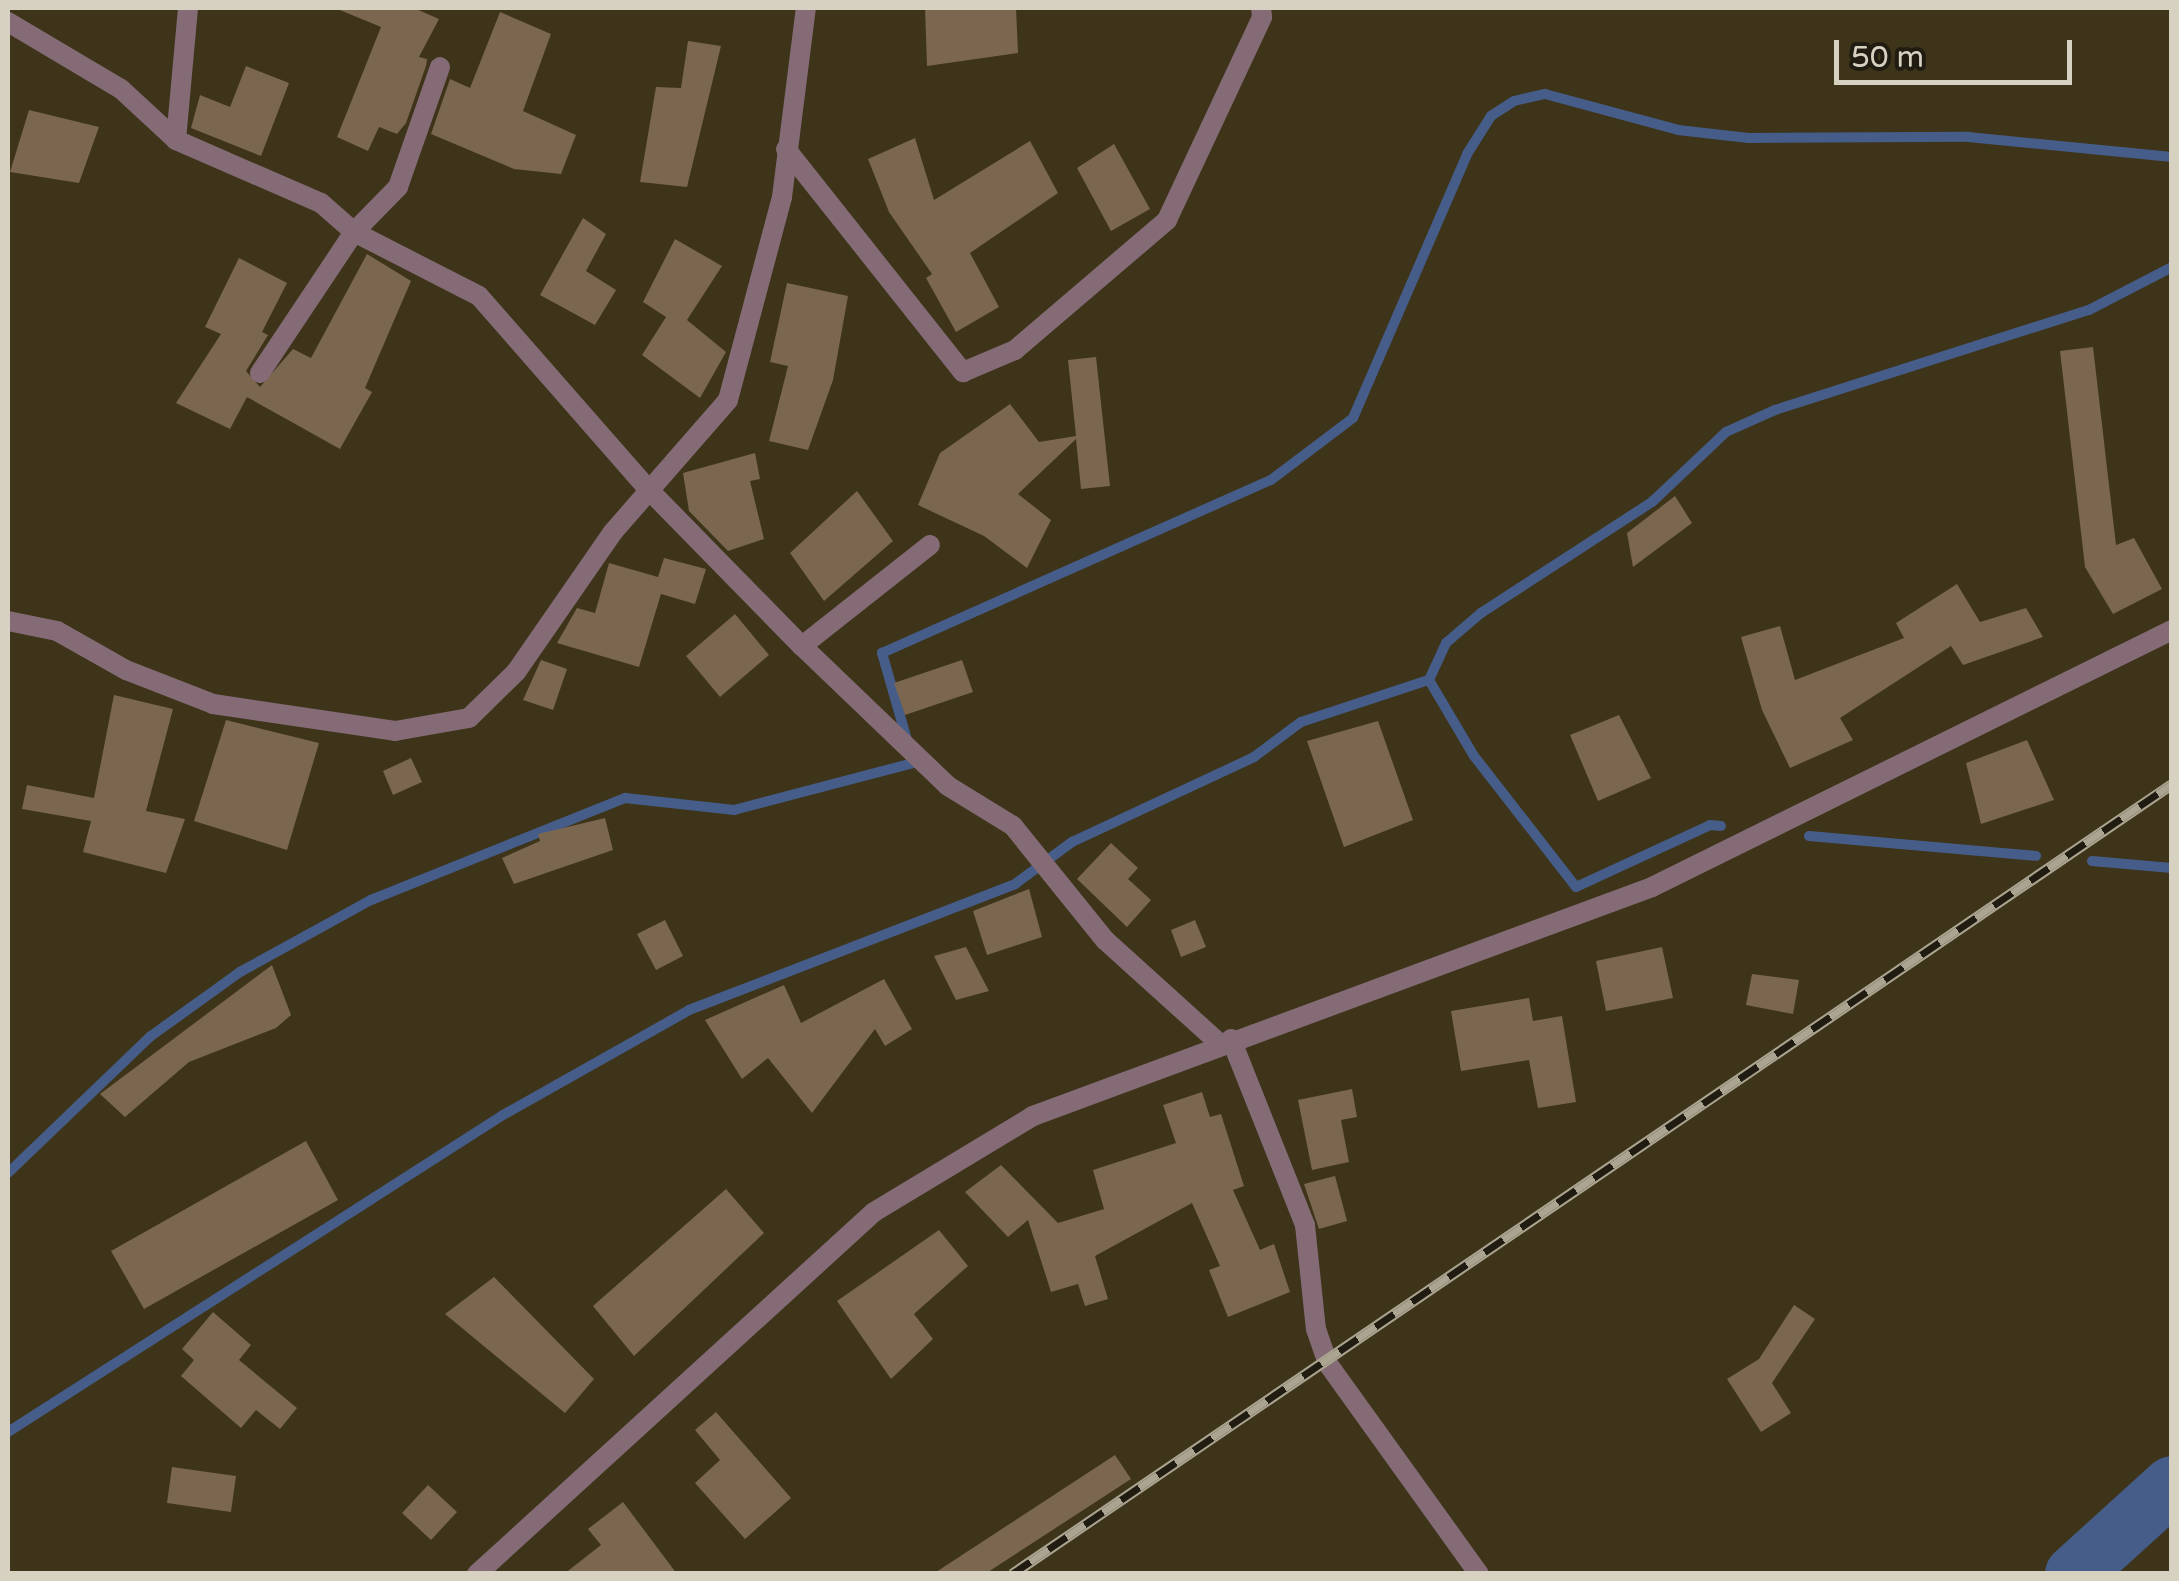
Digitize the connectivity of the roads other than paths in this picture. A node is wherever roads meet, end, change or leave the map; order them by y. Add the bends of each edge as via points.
1 (188, 8) edge
2 (806, 8) edge
3 (1260, 8) edge
4 (8, 22) edge
5 (440, 67) dead end
6 (176, 140) junction
7 (786, 149) junction
8 (354, 232) junction
9 (260, 373) dead end
10 (648, 488) junction
11 (930, 545) dead end
12 (8, 621) edge
13 (2172, 630) edge
14 (802, 646) junction
15 (1226, 1042) junction
16 (477, 1574) edge
17 (1479, 1574) edge

1 - 6 street
2 - 7 street
3 - 7 street via 1262,17 1167,220 1015,350 963,372
4 - 6 street via 121,89
5 - 8 street via 398,186
6 - 8 street via 320,203
7 - 10 street via 764,273 728,400
8 - 9 street
8 - 10 street via 479,296
10 - 12 street via 516,672 469,718 395,731 213,704 126,670 57,631
10 - 14 street
11 - 14 street
13 - 15 street via 1652,887
14 - 15 street via 933,770 1032,846 1105,940
15 - 16 street via 1033,1116 874,1212
15 - 17 street via 1304,1224 1316,1329 1328,1364

